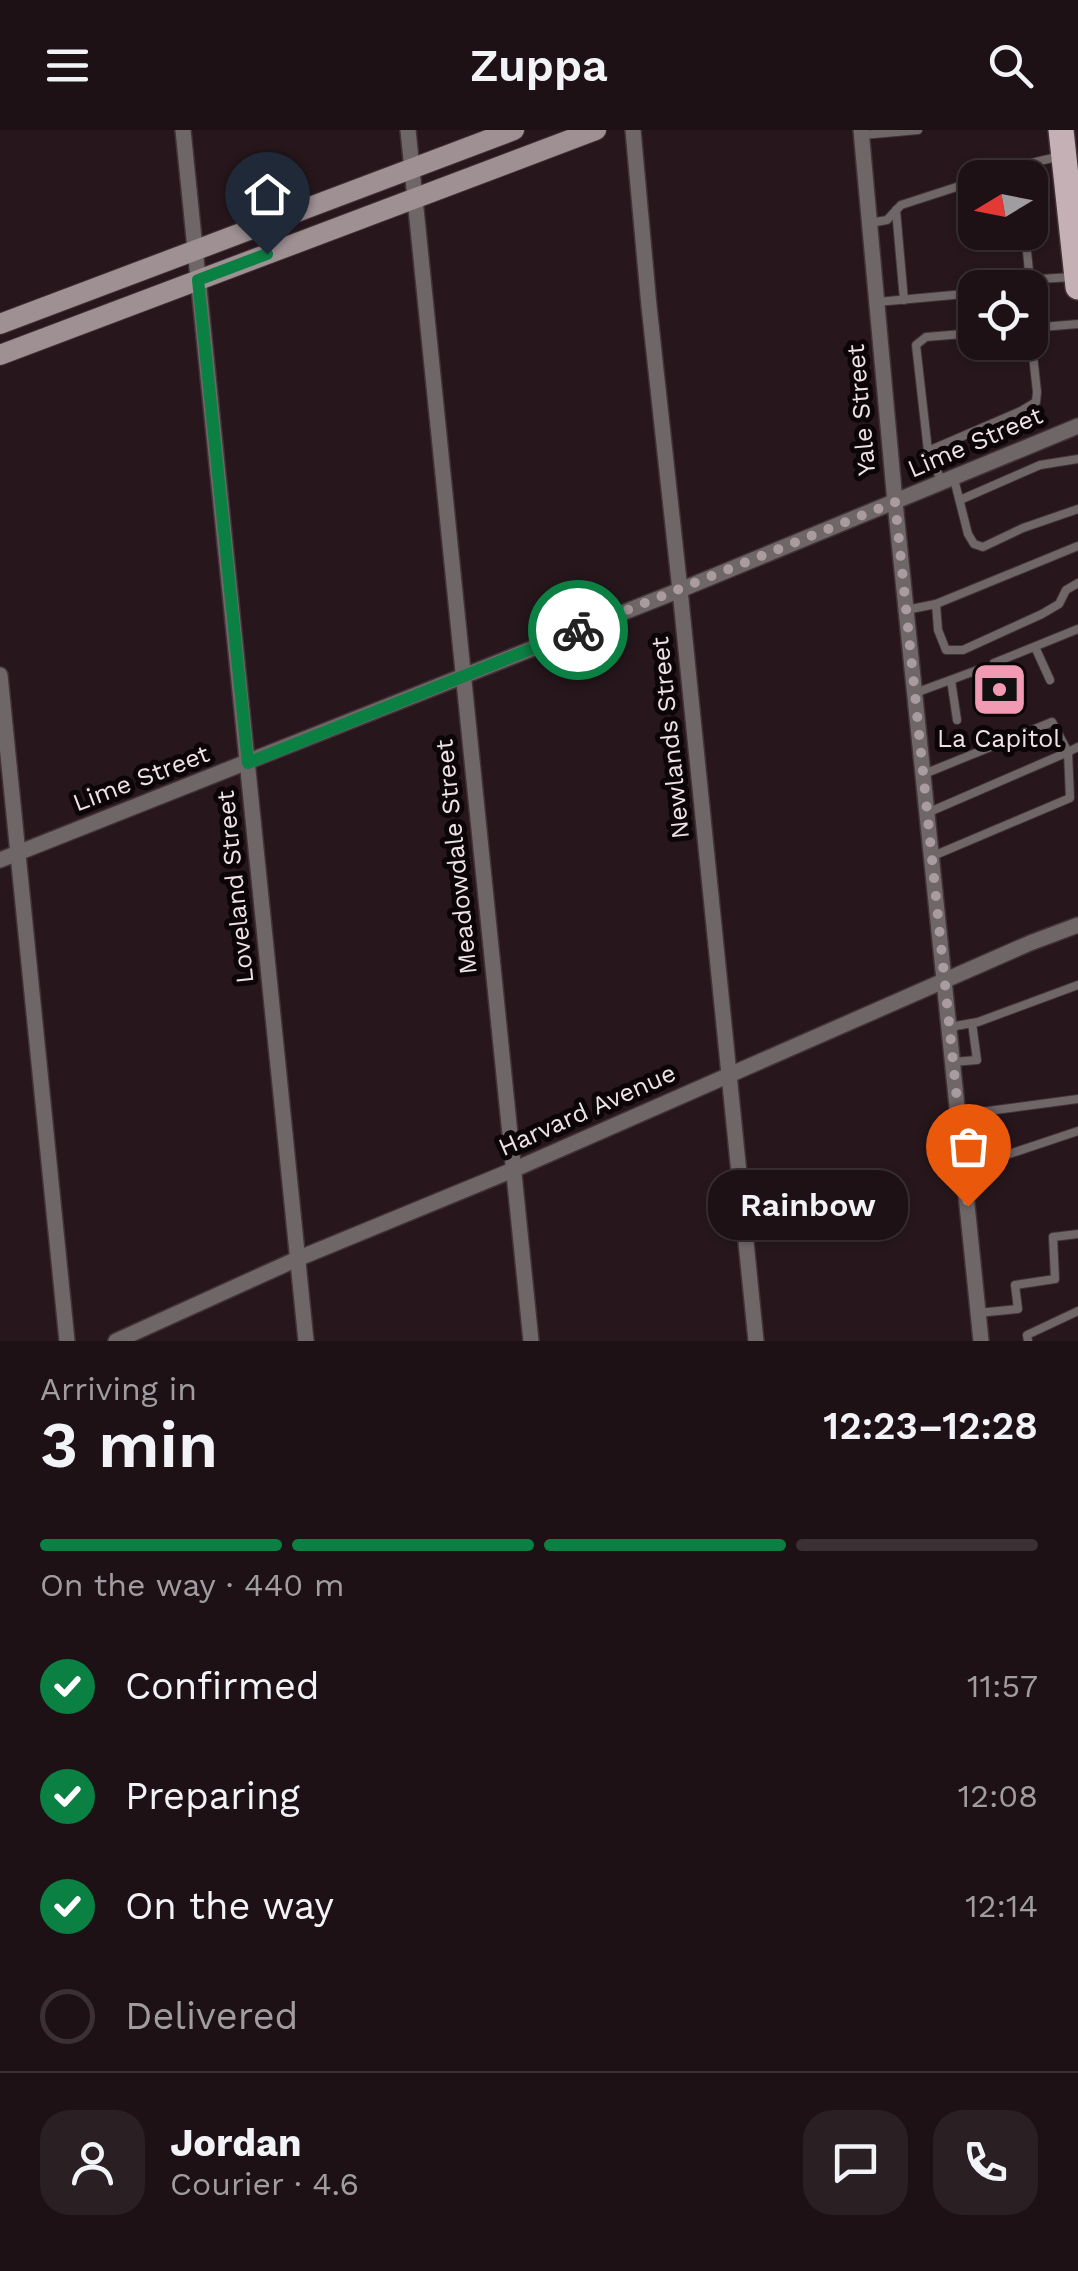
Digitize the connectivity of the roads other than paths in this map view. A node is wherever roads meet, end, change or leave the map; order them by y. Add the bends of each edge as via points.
1 (183, 130) edge
2 (408, 130) edge
3 (514, 130) edge
4 (596, 130) edge
5 (634, 130) edge
6 (918, 130) edge
7 (861, 133) edge
8 (1062, 136) edge
9 (1027, 160) edge
10 (412, 170) junction
11 (958, 186) edge
12 (415, 198) junction
13 (896, 210) junction
14 (869, 223) junction
15 (195, 250) junction
16 (1077, 276) edge
17 (1048, 279) edge
18 (198, 280) junction
19 (1078, 287) edge
20 (958, 295) edge
21 (904, 300) junction
22 (876, 302) junction
23 (0, 324) edge
24 (1078, 324) edge
25 (1048, 326) edge
26 (958, 334) edge
27 (0, 356) edge
28 (1034, 360) edge
29 (1078, 426) edge
30 (928, 451) junction
31 (1078, 459) edge
32 (948, 480) junction
33 (960, 500) junction
34 (895, 502) junction
35 (1078, 509) edge
36 (1078, 546) edge
37 (1078, 583) edge
38 (680, 590) junction
39 (936, 604) junction
40 (906, 610) junction
41 (1078, 630) edge
42 (1034, 647) junction
43 (994, 664) dead end
44 (983, 668) dead end
45 (462, 675) junction
46 (0, 676) edge
47 (951, 680) junction
48 (1050, 680) dead end
49 (915, 694) junction
50 (958, 720) dead end
51 (1078, 747) edge
52 (1068, 752) junction
53 (248, 763) junction
54 (923, 774) junction
55 (927, 814) junction
56 (18, 852) junction
57 (932, 856) junction
58 (0, 860) edge
59 (1078, 925) edge
60 (944, 981) junction
61 (1077, 985) edge
62 (1078, 997) edge
63 (972, 1024) junction
64 (949, 1028) junction
65 (953, 1062) junction
66 (728, 1076) junction
67 (1078, 1098) edge
68 (958, 1115) junction
69 (1078, 1131) edge
70 (513, 1170) junction
71 (964, 1170) junction
72 (1078, 1234) edge
73 (298, 1259) junction
74 (1078, 1311) edge
75 (978, 1314) junction
76 (67, 1341) edge
77 (116, 1341) edge
78 (306, 1341) edge
79 (531, 1341) edge
80 (756, 1341) edge
81 (981, 1341) edge
82 (1028, 1341) edge

1 - 15 street, Loveland Street
2 - 10 street, Meadowdale Street
3 - 10 main road
4 - 12 main road
5 - 38 street, Newlands Street
6 - 7 lane
7 - 14 street, Yale Street
8 - 9 lane
8 - 16 main road
10 - 12 street, Meadowdale Street
10 - 15 main road
11 - 13 lane
12 - 18 main road
12 - 45 street, Meadowdale Street
13 - 14 lane via 888,220
13 - 21 lane
14 - 22 street, Yale Street
15 - 18 street, Loveland Street
15 - 23 main road
16 - 17 lane
16 - 19 main road
18 - 27 main road
18 - 53 street, Loveland Street
20 - 21 lane
21 - 22 lane
22 - 34 street, Yale Street
24 - 25 lane
26 - 30 lane via 926,337 916,345
28 - 30 lane via 1036,402
29 - 32 street, Lime Street
30 - 32 lane
31 - 33 lane via 1040,465
32 - 33 lane
32 - 34 street, Lime Street
33 - 35 lane via 968,534 983,546
34 - 38 street, Lime Street
34 - 40 street, Yale Street
36 - 39 lane
37 - 39 lane via 1042,614 963,650 946,650
38 - 45 street, Lime Street
38 - 66 street, Newlands Street
39 - 40 lane
40 - 49 street, Yale Street
41 - 42 lane
42 - 43 lane
42 - 48 lane
44 - 47 lane
45 - 53 street, Lime Street
45 - 70 street, Meadowdale Street
46 - 56 street
47 - 49 lane
47 - 50 lane
49 - 54 street, Yale Street
51 - 52 lane
52 - 54 lane via 1052,722
52 - 55 lane
52 - 57 lane via 1070,798
53 - 56 street, Lime Street
53 - 73 street, Loveland Street
54 - 55 street, Yale Street
55 - 57 street, Yale Street
56 - 58 street, Lime Street
56 - 76 street
57 - 60 street, Yale Street
59 - 60 street, Harvard Avenue
60 - 64 street, Yale Street
60 - 66 street, Harvard Avenue
61 - 62 lane
61 - 63 lane
63 - 64 lane
63 - 65 lane via 977,1060
64 - 65 street, Yale Street
65 - 68 street, Yale Street
66 - 70 street, Harvard Avenue
66 - 80 street, Newlands Street
67 - 68 lane
68 - 71 street, Yale Street
69 - 71 lane
70 - 73 street, Harvard Avenue
70 - 79 street, Meadowdale Street
71 - 75 street, Yale Street
72 - 75 lane via 1053,1237 1055,1280 1015,1285 1018,1309
73 - 77 street, Harvard Avenue
73 - 78 street, Loveland Street
74 - 82 lane via 1028,1335
75 - 81 street, Yale Street

